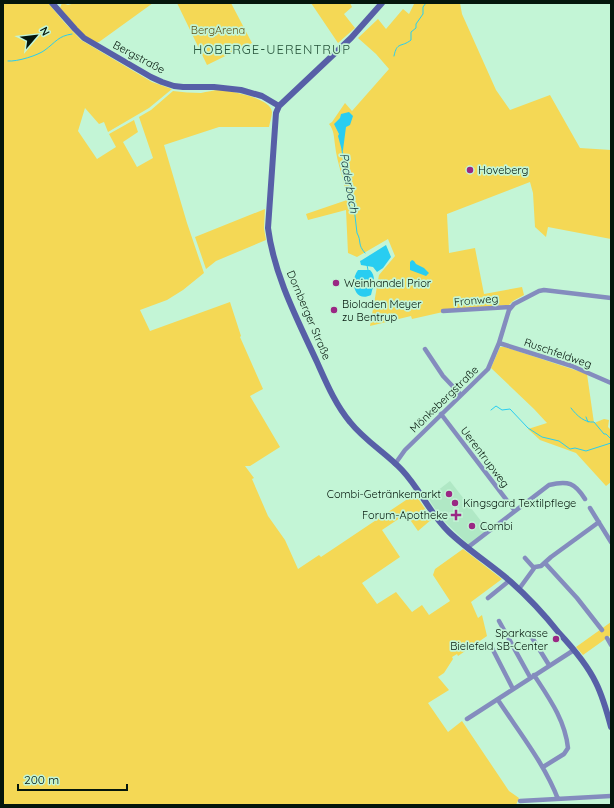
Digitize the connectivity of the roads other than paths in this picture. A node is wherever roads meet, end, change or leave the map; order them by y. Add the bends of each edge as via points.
1 (52, 3) edge
2 (381, 3) edge
3 (279, 106) junction
4 (611, 298) edge
5 (511, 307) junction
6 (443, 311) dead end
7 (499, 343) junction
8 (425, 348) dead end
9 (611, 383) edge
10 (461, 395) junction
11 (441, 414) junction
12 (395, 464) junction
13 (586, 499) dead end
14 (590, 508) dead end
15 (515, 511) junction
16 (599, 522) junction
17 (611, 542) edge
18 (467, 548) junction
19 (525, 558) dead end
20 (545, 563) junction
21 (534, 568) junction
22 (509, 581) junction
23 (519, 589) junction
24 (488, 598) dead end
25 (499, 621) dead end
26 (602, 630) dead end
27 (531, 636) dead end
28 (607, 638) dead end
29 (611, 645) edge
30 (492, 648) dead end
31 (574, 650) junction
32 (549, 665) junction
33 (532, 676) junction
34 (513, 688) junction
35 (498, 700) junction
36 (467, 719) dead end
37 (611, 727) edge
38 (543, 767) junction
39 (611, 796) edge
40 (558, 799) junction
41 (520, 801) dead end

1 - 3 main road, Bergstraße via 84,38 151,77 174,86 241,90 262,96
2 - 3 main road via 351,38
3 - 12 main road, Dornberger Straße via 276,113 268,228 283,283 340,408 356,429
4 - 5 street via 544,290
5 - 6 street, Fronweg
5 - 7 street, Mönkebergstraße
7 - 9 street, Ruschfeldweg via 572,366
7 - 10 street, Mönkebergstraße via 488,369
8 - 10 street via 442,376
10 - 11 street, Mönkebergstraße
11 - 12 street, Mönkebergstraße via 404,450
11 - 15 street, Uerentrupweg
12 - 18 main road, Dornberger Straße via 418,490 439,522
13 - 15 street via 573,485 558,483 544,488
14 - 16 street
15 - 18 street
16 - 17 street
16 - 20 street
18 - 22 main road, Dornberger Straße
19 - 21 street
20 - 21 street
20 - 26 street
21 - 23 street
22 - 23 main road, Dornberger Straße
22 - 24 street
23 - 31 main road, Dornberger Straße
25 - 33 street
27 - 32 street
28 - 29 street
30 - 34 street
31 - 32 street
31 - 37 main road, Dornberger Straße via 596,683
32 - 33 street
33 - 34 street
33 - 38 street via 556,710 568,748 564,754
34 - 35 street
35 - 36 street
35 - 38 street
38 - 40 street
39 - 40 street
40 - 41 street

